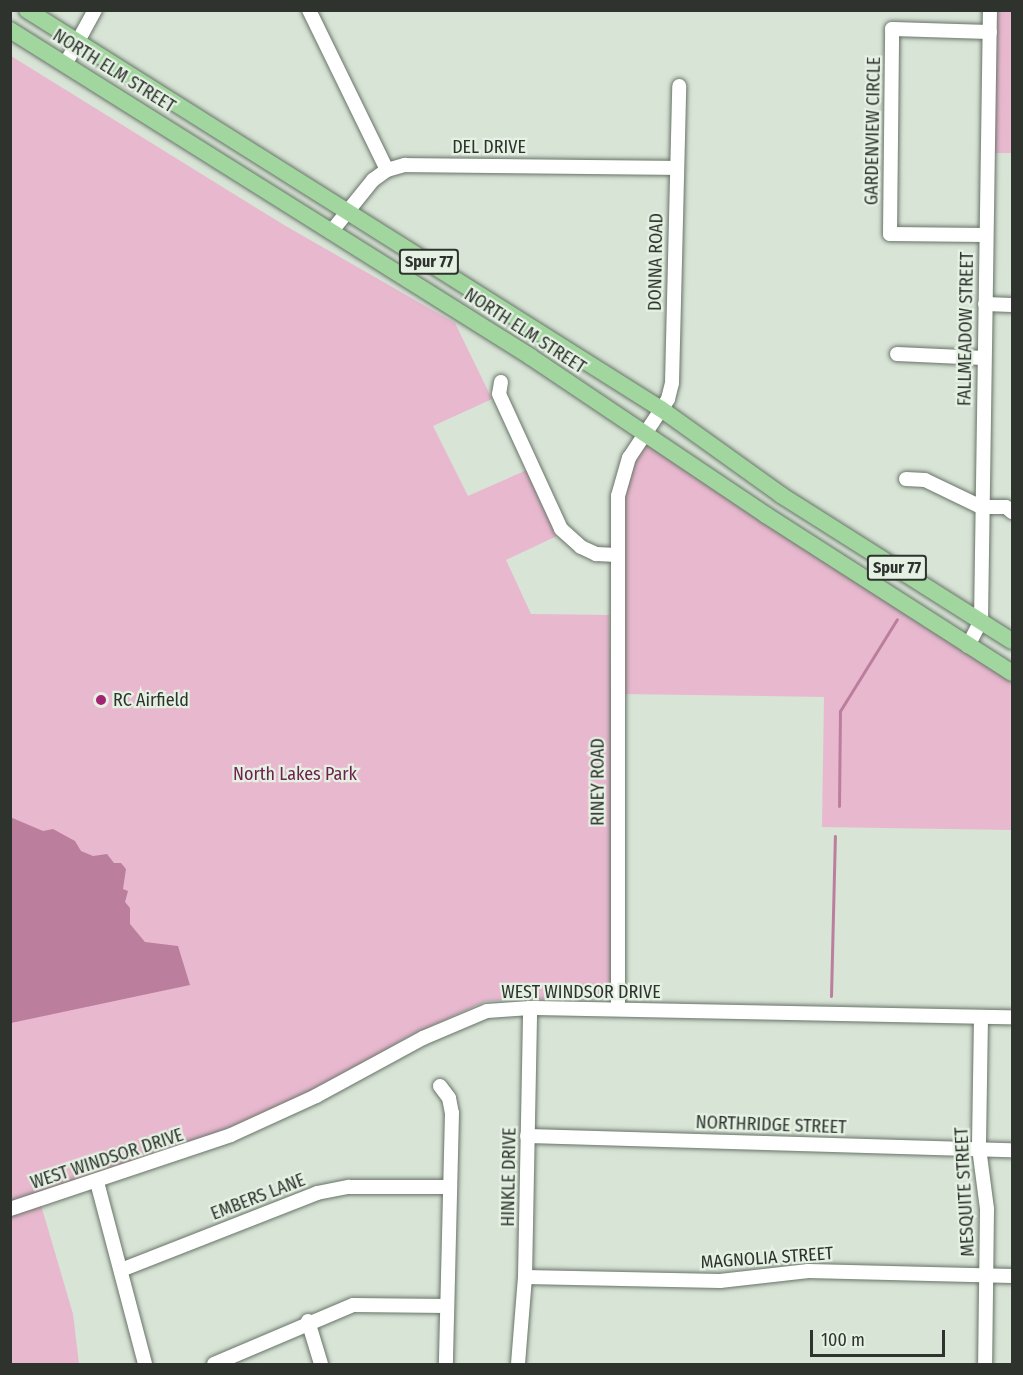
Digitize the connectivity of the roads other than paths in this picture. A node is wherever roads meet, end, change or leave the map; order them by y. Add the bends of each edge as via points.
1 (27, 10) edge
2 (95, 10) edge
3 (309, 10) edge
4 (990, 10) edge
5 (10, 30) edge
6 (990, 32) junction
7 (79, 43) junction
8 (66, 63) junction
9 (679, 86) dead end
10 (676, 168) junction
11 (387, 170) junction
12 (347, 210) junction
13 (331, 232) junction
14 (986, 235) junction
15 (985, 304) junction
16 (1012, 305) edge
17 (897, 354) dead end
18 (984, 358) junction
19 (501, 382) dead end
20 (661, 409) junction
21 (645, 431) junction
22 (906, 479) dead end
23 (981, 507) junction
24 (1012, 512) edge
25 (617, 555) junction
26 (981, 621) junction
27 (1012, 641) edge
28 (968, 646) junction
29 (1012, 673) edge
30 (530, 1008) junction
31 (618, 1009) junction
32 (981, 1017) junction
33 (1012, 1017) edge
34 (440, 1086) dead end
35 (527, 1136) junction
36 (979, 1148) junction
37 (1012, 1150) edge
38 (97, 1182) junction
39 (450, 1187) junction
40 (10, 1209) edge
41 (121, 1270) junction
42 (987, 1275) junction
43 (1012, 1276) edge
44 (525, 1277) junction
45 (447, 1306) junction
46 (308, 1321) junction
47 (522, 1348) junction
48 (145, 1365) edge
49 (214, 1365) edge
50 (321, 1365) edge
51 (446, 1365) edge
52 (518, 1365) edge
53 (525, 1365) edge
54 (985, 1365) edge

1 - 7 main road, NORTH ELM STREET / Spur 77
2 - 7 street
3 - 11 street
4 - 6 street, FALLMEADOW STREET
5 - 8 main road, NORTH ELM STREET / Spur 77
6 - 14 street, FALLMEADOW STREET
6 - 14 street, GARDENVIEW CIRCLE via 892,29 890,234
7 - 8 street
7 - 12 main road, NORTH ELM STREET / Spur 77
8 - 13 main road, NORTH ELM STREET / Spur 77
9 - 10 street, DONNA ROAD
10 - 11 street, DEL DRIVE via 405,165
10 - 20 street, DONNA ROAD via 672,371 669,394
11 - 12 street, DEL DRIVE via 359,193
12 - 13 street, DEL DRIVE
12 - 20 main road, NORTH ELM STREET / Spur 77
13 - 21 main road, NORTH ELM STREET / Spur 77
14 - 15 street, FALLMEADOW STREET
15 - 16 street
15 - 18 street, FALLMEADOW STREET
17 - 18 street
18 - 23 street, FALLMEADOW STREET
19 - 25 street via 499,394 561,529 581,547 596,554
20 - 21 street, DONNA ROAD
20 - 26 main road, NORTH ELM STREET / Spur 77 via 781,495
21 - 25 street, RINEY ROAD via 629,458 620,485
21 - 28 main road, NORTH ELM STREET / Spur 77
22 - 23 street via 925,480
23 - 24 street via 1006,507
23 - 26 street, FALLMEADOW STREET
25 - 31 street, RINEY ROAD
26 - 27 main road, NORTH ELM STREET / Spur 77
26 - 28 street, FALLMEADOW STREET
28 - 29 main road, NORTH ELM STREET / Spur 77
30 - 31 street, WEST WINDSOR DRIVE
30 - 35 street, HINKLE DRIVE
30 - 38 street, WEST WINDSOR DRIVE via 468,1017 284,1112 202,1147
31 - 32 street, WEST WINDSOR DRIVE
32 - 33 street, WEST WINDSOR DRIVE
32 - 36 street, MESQUITE STREET
34 - 39 street via 449,1098 452,1113
35 - 36 street, NORTHRIDGE STREET
35 - 44 street, HINKLE DRIVE
36 - 37 street, NORTHRIDGE STREET
36 - 42 street, MESQUITE STREET via 987,1209
38 - 40 street, WEST WINDSOR DRIVE
38 - 41 street
39 - 41 street, EMBERS LANE via 349,1187 317,1193
39 - 45 street
41 - 48 street
42 - 43 street, MAGNOLIA STREET
42 - 44 street, MAGNOLIA STREET via 808,1270 720,1281
42 - 54 street, MESQUITE STREET
44 - 47 street, HINKLE DRIVE
45 - 46 street via 353,1305
45 - 51 street
46 - 49 street
46 - 50 street
47 - 52 street, HINKLE DRIVE
47 - 53 street, HINKLE DRIVE

